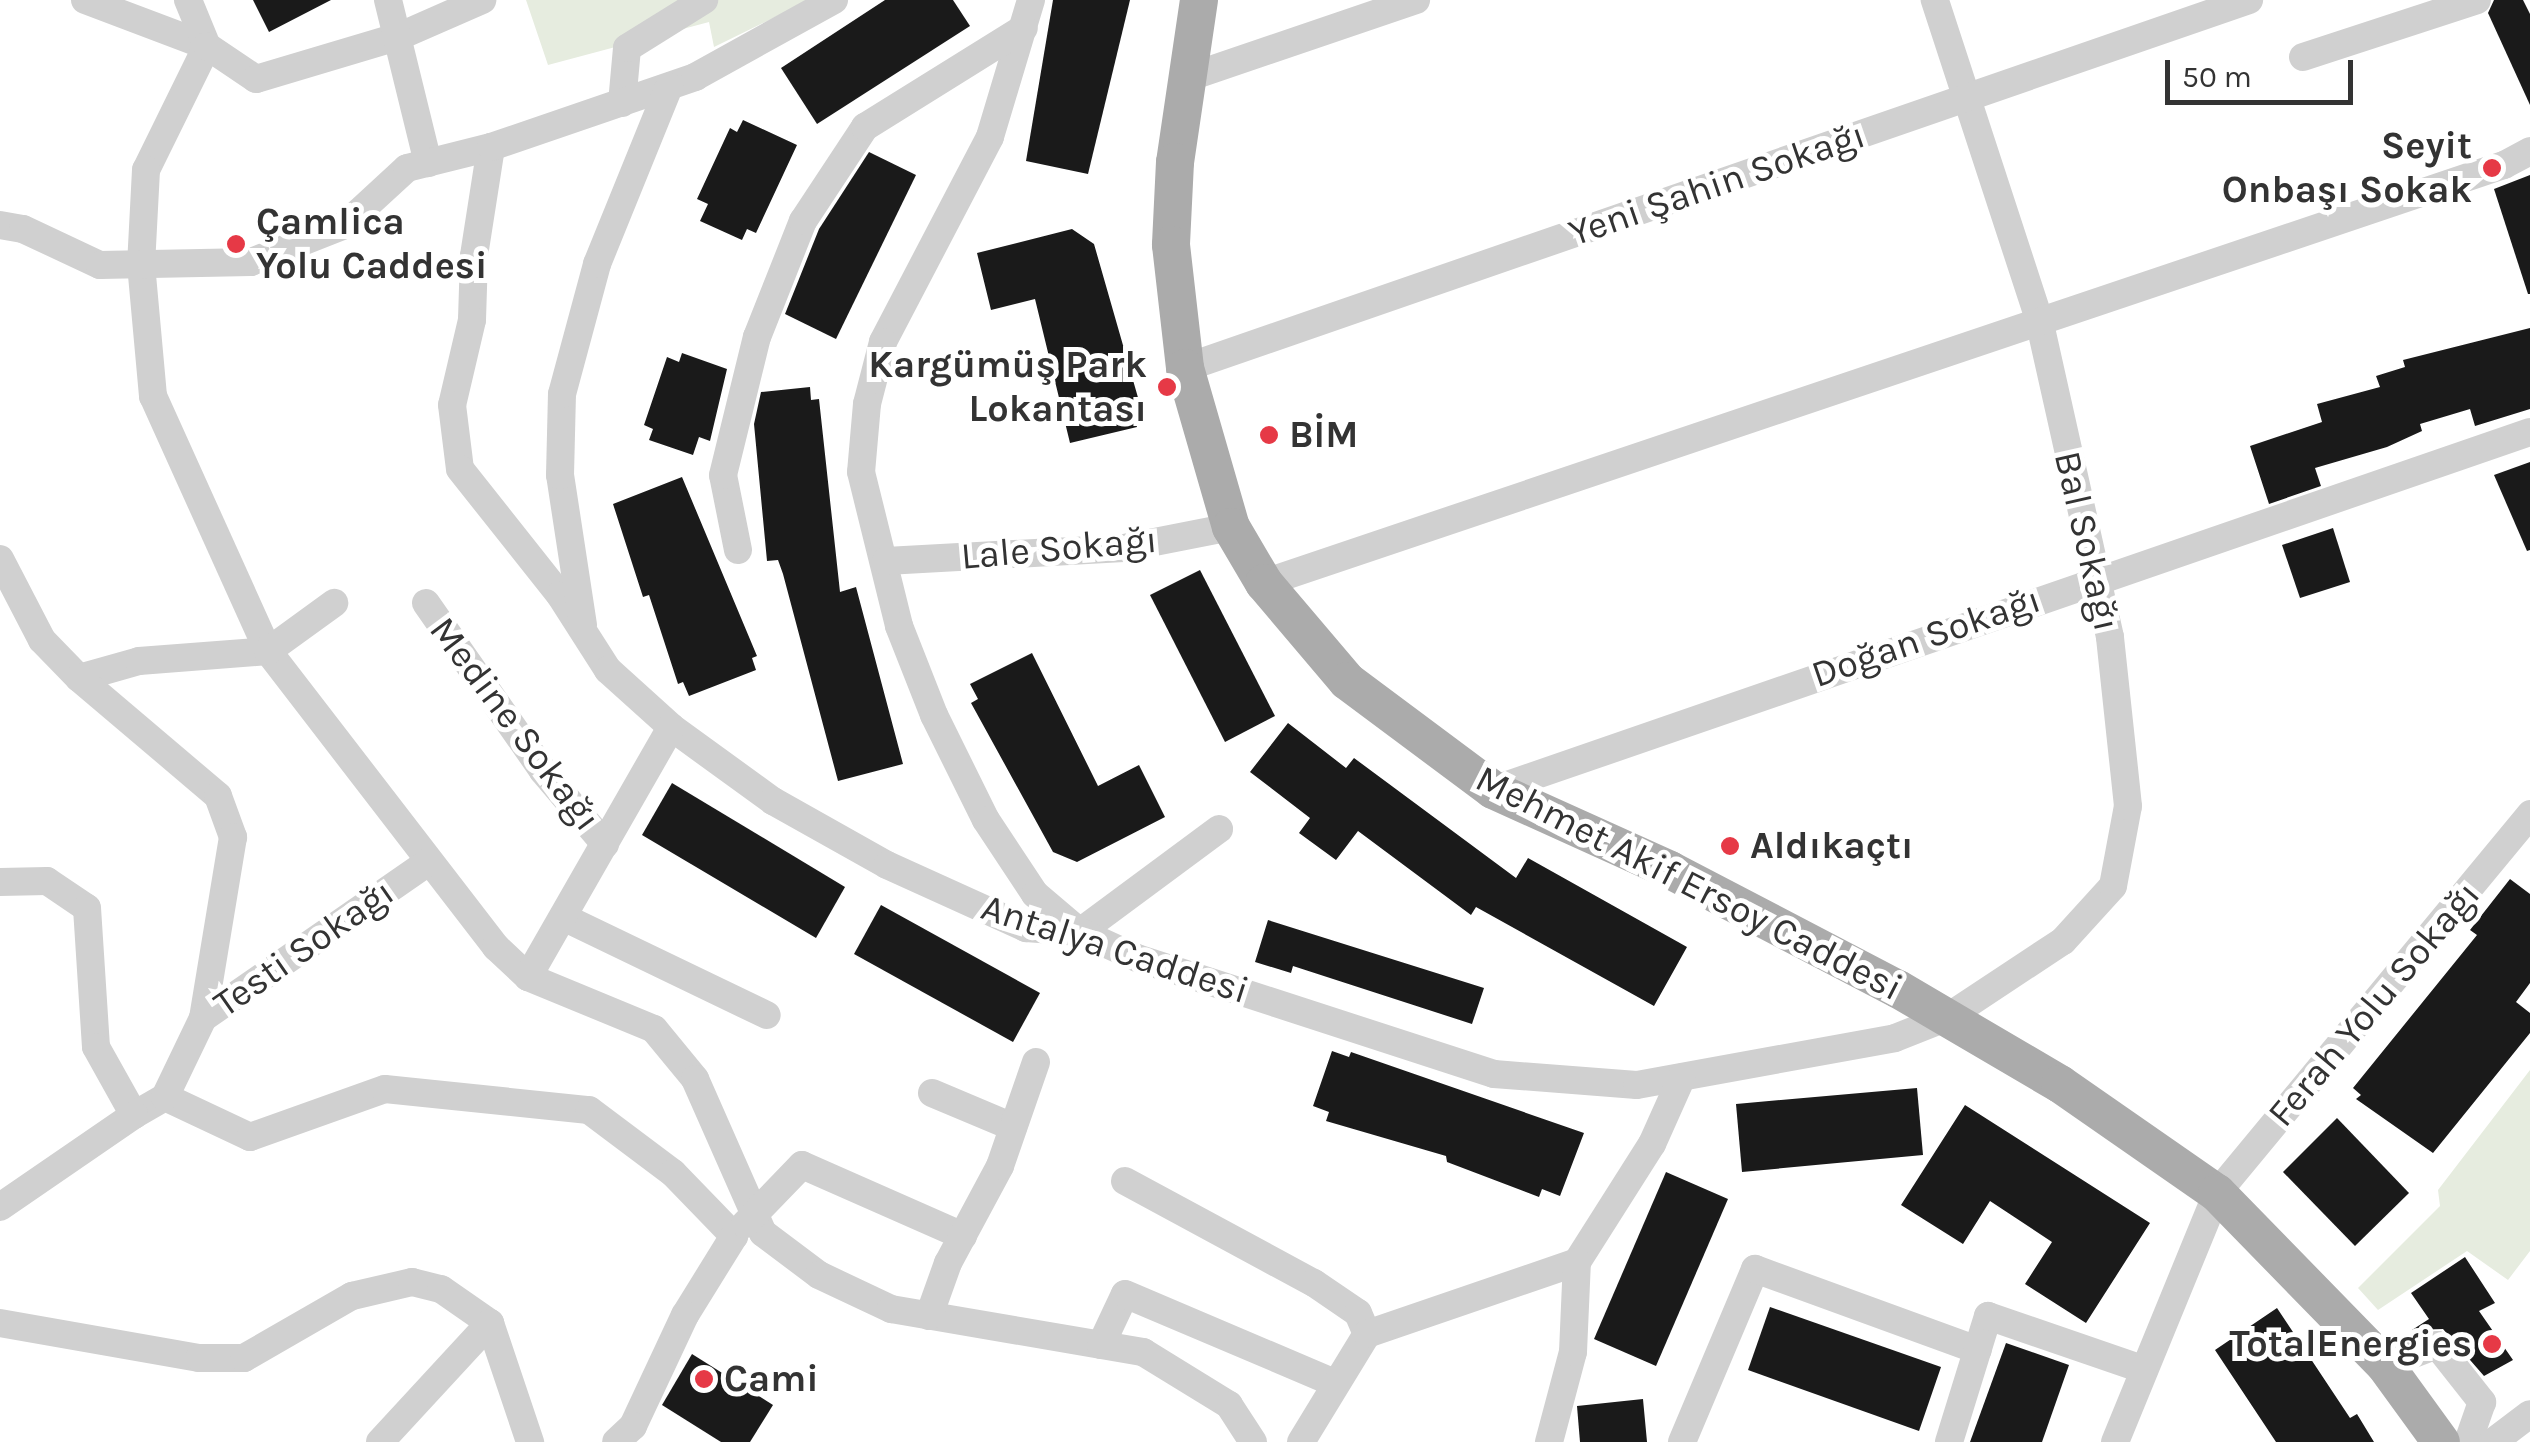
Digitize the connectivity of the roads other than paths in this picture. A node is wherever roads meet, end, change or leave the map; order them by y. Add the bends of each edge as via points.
1 (86, 0) edge
2 (188, 0) edge
3 (388, 0) edge
4 (482, 0) edge
5 (704, 0) edge
6 (834, 0) edge
7 (1031, 0) edge
8 (1200, 0) edge
9 (1416, 0) edge
10 (1935, 0) edge
11 (2250, 0) edge
12 (2477, 0) edge
13 (1024, 28) junction
14 (400, 36) junction
15 (207, 46) junction
16 (2303, 57) dead end
17 (1187, 78) junction
18 (669, 87) junction
19 (1970, 96) junction
20 (622, 102) junction
21 (492, 148) junction
22 (2530, 151) edge
23 (428, 163) junction
24 (0, 225) edge
25 (141, 264) junction
26 (2038, 318) junction
27 (1186, 368) junction
28 (2530, 432) edge
29 (1231, 527) junction
30 (738, 550) dead end
31 (0, 559) edge
32 (886, 561) junction
33 (2096, 577) junction
34 (1264, 584) junction
35 (334, 603) dead end
36 (426, 604) dead end
37 (583, 632) junction
38 (268, 651) junction
39 (80, 678) junction
40 (671, 727) junction
41 (1493, 790) junction
42 (2530, 814) edge
43 (1219, 828) dead end
44 (606, 844) junction
45 (428, 862) junction
46 (0, 882) edge
47 (563, 917) junction
48 (1080, 932) junction
49 (528, 977) junction
50 (767, 1015) dead end
51 (1948, 1017) junction
52 (203, 1018) junction
53 (1036, 1062) dead end
54 (1682, 1077) junction
55 (932, 1093) dead end
56 (165, 1097) junction
57 (134, 1115) junction
58 (1013, 1127) junction
59 (1125, 1181) dead end
60 (2217, 1193) junction
61 (0, 1207) edge
62 (755, 1215) junction
63 (734, 1236) junction
64 (963, 1236) junction
65 (1576, 1262) junction
66 (929, 1316) junction
67 (490, 1323) junction
68 (0, 1324) edge
69 (1367, 1334) junction
70 (1101, 1345) junction
71 (1978, 1350) junction
72 (2386, 1364) junction
73 (2142, 1370) junction
74 (1335, 1384) junction
75 (2530, 1414) edge
76 (380, 1442) edge
77 (530, 1442) edge
78 (616, 1442) edge
79 (1253, 1442) edge
80 (1301, 1442) edge
81 (1549, 1442) edge
82 (1682, 1442) edge
83 (1949, 1442) edge
84 (2115, 1442) edge
85 (2441, 1442) edge
86 (2468, 1442) edge
87 (2493, 1442) edge

1 - 15 street
2 - 15 street
3 - 14 street
4 - 14 street
5 - 20 street via 627,48
6 - 18 street
7 - 13 street
8 - 17 main road, Mehmet Akif Ersoy Caddesi
9 - 17 street
10 - 19 street, Bal Sokağı
11 - 19 street, Yeni Şahin Sokağı
12 - 16 street
13 - 30 street via 864,127 803,221 757,337 722,475
13 - 32 street via 990,137 883,342 861,472
14 - 15 street via 256,79
14 - 23 street
15 - 25 street via 146,170
17 - 27 main road, Mehmet Akif Ersoy Caddesi via 1171,245
18 - 20 street
18 - 37 street via 597,264 562,394 560,475
19 - 26 street, Bal Sokağı
19 - 27 street, Yeni Şahin Sokağı
20 - 21 street
21 - 23 street
21 - 37 street, Antalya Caddesi via 474,256 472,320 452,405 460,468
22 - 26 street
23 - 25 street via 406,168 345,225 250,262
24 - 25 street via 23,228 100,265
25 - 38 street via 153,396
26 - 33 street, Bal Sokağı
26 - 34 street
27 - 29 main road, Mehmet Akif Ersoy Caddesi
28 - 33 street, Doğan Sokağı
29 - 32 street, Lale Sokağı via 1124,548
29 - 34 main road, Mehmet Akif Ersoy Caddesi
31 - 39 street via 42,640
32 - 48 street via 906,644 986,820 1035,894
33 - 41 street, Doğan Sokağı
33 - 51 street, Bal Sokağı via 2121,713 2128,806 2113,886 2063,941
34 - 41 main road, Mehmet Akif Ersoy Caddesi via 1347,682
35 - 38 street
36 - 44 street, Medine Sokağı via 543,771
37 - 40 street, Antalya Caddesi via 608,670
38 - 39 street via 139,661
38 - 45 street
39 - 52 street via 218,796 233,836
40 - 44 street
40 - 48 street, Antalya Caddesi via 772,802 887,866 1026,928
41 - 51 main road, Mehmet Akif Ersoy Caddesi via 1670,870
42 - 60 street, Ferah Yolu Sokağı
43 - 48 street
44 - 47 street
45 - 49 street
45 - 52 street, Testi Sokağı
46 - 57 street via 47,880 86,908 96,1047
47 - 49 street
47 - 50 street
48 - 54 street, Antalya Caddesi via 1137,958 1494,1074 1636,1085
49 - 62 street via 654,1029 694,1080
51 - 54 street, Antalya Caddesi via 1895,1038
51 - 60 main road, Mehmet Akif Ersoy Caddesi via 2060,1084
52 - 56 street, Testi Sokağı
53 - 58 street
54 - 65 street via 1652,1144
55 - 58 street
56 - 57 street
56 - 63 street via 250,1137 385,1089 589,1110 673,1172
57 - 61 street
58 - 64 street
59 - 69 street via 1314,1283 1358,1314
60 - 72 main road, Mehmet Akif Ersoy Caddesi
60 - 73 street, Ferah Yolu Sokağı
62 - 63 street
62 - 64 street via 802,1165
62 - 66 street via 763,1233 819,1275 891,1309
63 - 78 street via 685,1315 634,1426
64 - 66 street
65 - 69 street
65 - 81 street via 1573,1352
66 - 70 street
67 - 68 street via 441,1289 412,1282 352,1296 244,1358 198,1358
67 - 76 street
67 - 77 street
69 - 74 street
70 - 74 street via 1125,1294
70 - 79 street via 1143,1352 1229,1405
71 - 73 street via 1988,1316
71 - 82 street via 1755,1270
71 - 83 street
72 - 85 main road, Mehmet Akif Ersoy Caddesi
72 - 86 street via 2437,1345 2482,1402
73 - 84 street, Ferah Yolu Sokağı
74 - 80 street
75 - 87 street

